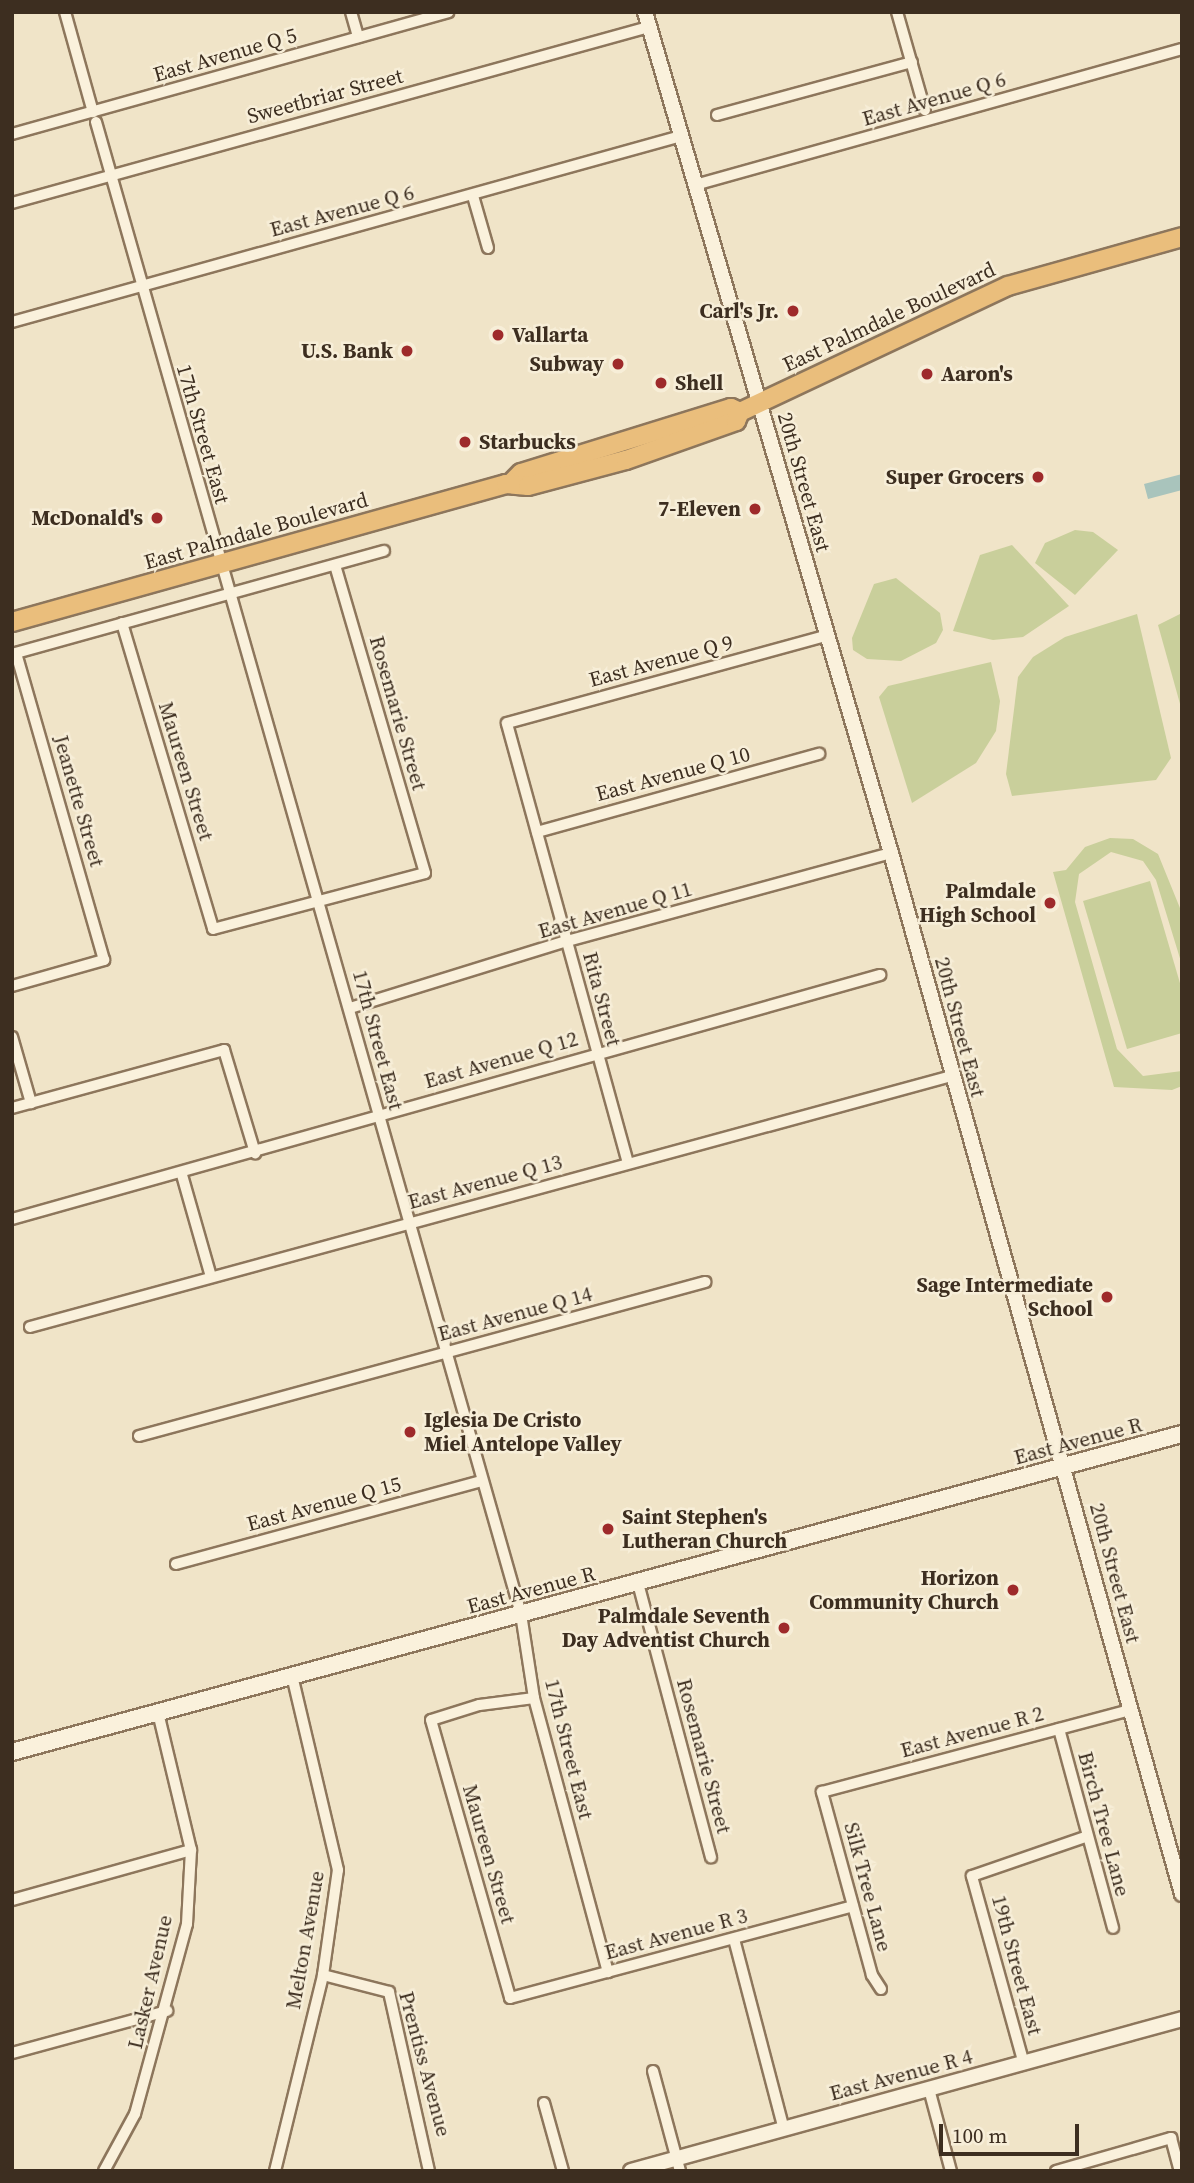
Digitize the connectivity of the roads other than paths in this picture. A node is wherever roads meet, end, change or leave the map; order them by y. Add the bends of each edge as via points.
1 (65, 12) edge
2 (351, 12) edge
3 (448, 12) edge
4 (897, 12) edge
5 (647, 19) edge
6 (358, 37) junction
7 (1182, 49) edge
8 (912, 62) junction
9 (925, 110) dead end
10 (717, 115) dead end
11 (95, 117) junction
12 (12, 134) edge
13 (681, 136) junction
14 (109, 175) junction
15 (695, 185) junction
16 (473, 196) junction
17 (12, 202) edge
18 (1182, 237) edge
19 (488, 248) dead end
20 (140, 286) junction
21 (12, 322) edge
22 (760, 404) junction
23 (740, 412) junction
24 (622, 445) junction
25 (557, 479) junction
26 (511, 483) junction
27 (384, 551) dead end
28 (221, 565) junction
29 (335, 565) junction
30 (230, 594) junction
31 (12, 622) edge
32 (122, 623) junction
33 (825, 636) junction
34 (14, 653) edge
35 (507, 723) joint
36 (819, 754) dead end
37 (537, 832) junction
38 (891, 853) junction
39 (320, 900) junction
40 (567, 941) junction
41 (880, 975) dead end
42 (12, 986) edge
43 (350, 1008) junction
44 (12, 1037) edge
45 (597, 1053) junction
46 (951, 1076) junction
47 (31, 1103) junction
48 (12, 1108) edge
49 (378, 1115) junction
50 (255, 1153) junction
51 (628, 1164) junction
52 (182, 1175) junction
53 (12, 1219) edge
54 (408, 1222) junction
55 (211, 1277) junction
56 (705, 1282) dead end
57 (30, 1327) dead end
58 (445, 1353) junction
59 (1182, 1434) edge
60 (139, 1436) dead end
61 (1064, 1466) junction
62 (482, 1481) junction
63 (176, 1564) dead end
64 (638, 1583) junction
65 (521, 1614) junction
66 (292, 1675) junction
67 (534, 1698) junction
68 (1131, 1710) junction
69 (158, 1713) junction
70 (1059, 1729) junction
71 (12, 1752) edge
72 (822, 1792) joint
73 (1085, 1837) junction
74 (191, 1850) junction
75 (711, 1857) dead end
76 (1182, 1894) edge
77 (12, 1900) edge
78 (853, 1906) junction
79 (1113, 1928) dead end
80 (734, 1939) junction
81 (608, 1972) junction
82 (323, 1975) junction
83 (881, 1989) dead end
84 (510, 1998) joint
85 (167, 2011) junction
86 (1182, 2019) edge
87 (12, 2053) edge
88 (1024, 2064) junction
89 (653, 2071) dead end
90 (929, 2089) junction
91 (544, 2103) dead end
92 (784, 2129) junction
93 (679, 2164) edge
94 (1062, 2170) edge
95 (104, 2171) edge
96 (275, 2171) edge
97 (429, 2171) edge
98 (563, 2171) edge
99 (631, 2171) edge
100 (951, 2171) edge
101 (1180, 2171) edge

1 - 11 street, 17th Street East
2 - 6 street
3 - 6 street, East Avenue Q 5
4 - 8 street
5 - 13 street, 20th Street East
5 - 14 street, Sweetbriar Street
6 - 11 street, East Avenue Q 5
7 - 15 street, East Avenue Q 6
8 - 9 street
8 - 10 street, East Avenue Q 6
11 - 12 street, East Avenue Q 5
11 - 14 street, 17th Street East
13 - 15 street, 20th Street East
13 - 16 street, East Avenue Q 6
14 - 17 street, Sweetbriar Street
14 - 20 street, 17th Street East
15 - 22 street, 20th Street East
16 - 19 street
16 - 20 street, East Avenue Q 6
18 - 22 highway, East Palmdale Boulevard via 986,293
20 - 21 street, East Avenue Q 6
20 - 28 street, 17th Street East
22 - 23 highway, East Palmdale Boulevard
22 - 33 street, 20th Street East
23 - 24 highway, East Palmdale Boulevard via 731,408
23 - 25 highway, East Palmdale Boulevard via 736,421 670,447
24 - 25 highway
24 - 26 highway, East Palmdale Boulevard via 521,473
25 - 26 highway, East Palmdale Boulevard via 528,486
26 - 28 highway, East Palmdale Boulevard
27 - 29 street
28 - 30 street, 17th Street East
28 - 31 highway, East Palmdale Boulevard
29 - 30 street
29 - 39 street, Rosemarie Street via 425,873
30 - 32 street
30 - 39 street, 17th Street East
32 - 34 street
32 - 39 street, Maureen Street via 213,929
33 - 35 street, East Avenue Q 9
33 - 38 street, 20th Street East
34 - 42 street, Jeanette Street via 104,960
35 - 37 street, Rita Street
36 - 37 street, East Avenue Q 10
37 - 40 street, Rita Street
38 - 40 street, East Avenue Q 11
38 - 46 street, 20th Street East
39 - 43 street, 17th Street East
40 - 43 street, East Avenue Q 11
40 - 45 street, Rita Street
41 - 45 street, East Avenue Q 12
43 - 49 street, 17th Street East
44 - 47 street
45 - 49 street, East Avenue Q 12
45 - 51 street, Rita Street
46 - 51 street, East Avenue Q 13
46 - 61 street, 20th Street East
47 - 48 street
47 - 50 street via 224,1050
49 - 50 street, East Avenue Q 12
49 - 54 street, 17th Street East
50 - 52 street, East Avenue Q 12
51 - 54 street, East Avenue Q 13
52 - 53 street, East Avenue Q 12
52 - 55 street
54 - 55 street, East Avenue Q 13
54 - 58 street, 17th Street East
55 - 57 street, East Avenue Q 13
56 - 58 street, East Avenue Q 14
58 - 60 street, East Avenue Q 14
58 - 62 street, 17th Street East
59 - 61 main road, East Avenue R
61 - 64 main road, East Avenue R
61 - 68 street, 20th Street East
62 - 63 street, East Avenue Q 15
62 - 65 street, 17th Street East
64 - 65 main road, East Avenue R
64 - 75 street, Rosemarie Street
65 - 66 main road, East Avenue R
65 - 67 street, 17th Street East
66 - 69 main road, East Avenue R
66 - 82 street, Melton Avenue via 336,1847
67 - 81 street, 17th Street East
67 - 84 street, Maureen Street via 479,1705 432,1720
68 - 70 street, East Avenue R 2
68 - 76 street, 20th Street East
69 - 71 main road, East Avenue R
69 - 74 street, Lasker Avenue
70 - 72 street, East Avenue R 2
70 - 73 street, Birch Tree Lane
72 - 78 street, Silk Tree Lane
73 - 79 street, Birch Tree Lane
73 - 88 street, 19th Street East via 972,1876
74 - 77 street
74 - 85 street, Lasker Avenue via 187,1924
78 - 80 street, East Avenue R 3
78 - 83 street, Silk Tree Lane
80 - 81 street, East Avenue R 3
80 - 92 street
81 - 84 street, East Avenue R 3
82 - 96 street, Melton Avenue
82 - 97 street, Prentiss Avenue via 389,1992
85 - 87 street
85 - 95 street, Lasker Avenue via 135,2114
86 - 88 street, East Avenue R 4
88 - 90 street, East Avenue R 4
89 - 93 street
90 - 92 street, East Avenue R 4
90 - 100 street
91 - 98 street
92 - 93 street, East Avenue R 4
93 - 99 street, East Avenue R 4
94 - 101 street via 1171,2138

